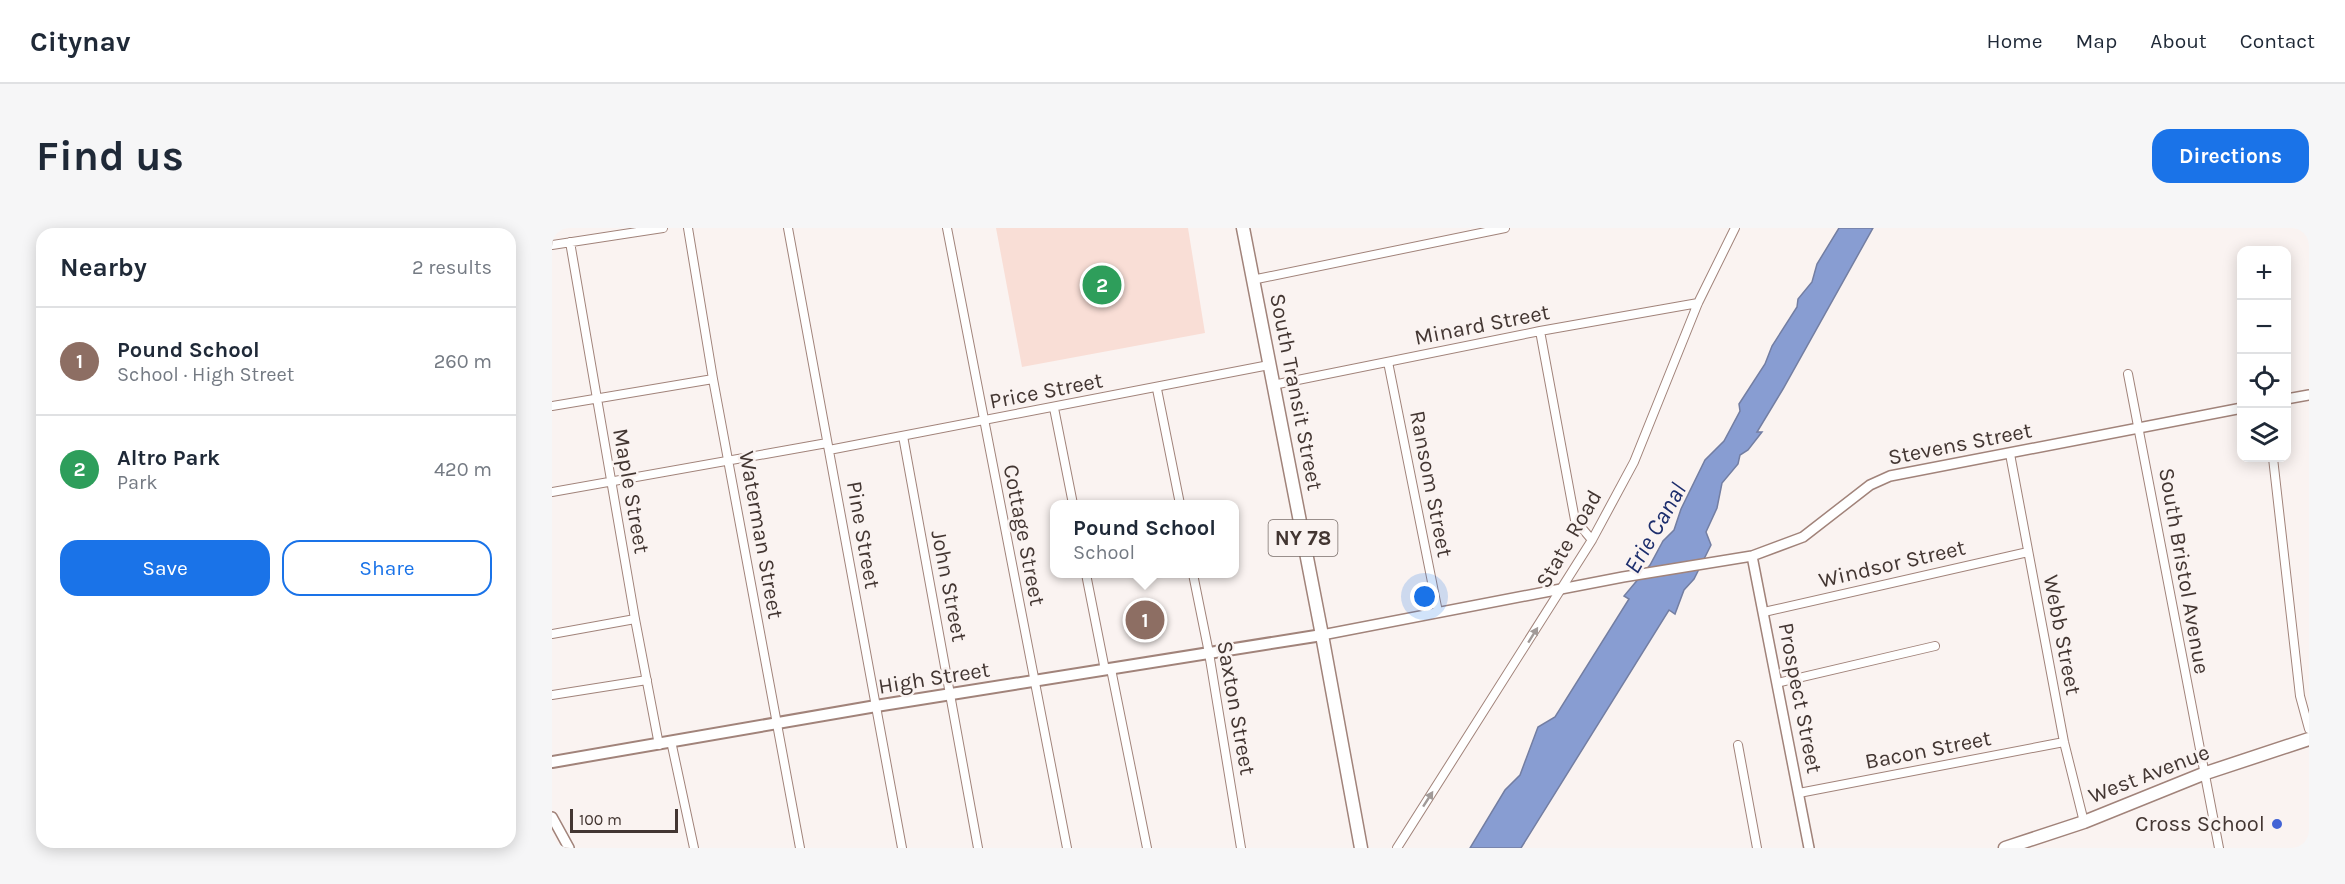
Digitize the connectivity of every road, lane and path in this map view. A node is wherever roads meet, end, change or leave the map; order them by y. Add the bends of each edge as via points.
1 (663, 228) edge
2 (688, 228) edge
3 (788, 228) edge
4 (947, 228) edge
5 (1243, 228) edge
6 (1505, 228) edge
7 (1735, 228) edge
8 (570, 242) junction
9 (552, 245) edge
10 (1252, 280) junction
11 (1698, 303) junction
12 (1540, 332) junction
13 (1388, 362) junction
14 (1269, 365) junction
15 (2128, 374) dead end
16 (713, 379) junction
17 (1273, 385) junction
18 (1157, 388) junction
19 (2309, 395) edge
20 (597, 398) junction
21 (2291, 398) edge
22 (552, 406) edge
23 (1054, 408) junction
24 (2237, 409) edge
25 (984, 421) junction
26 (2140, 429) junction
27 (903, 436) junction
28 (828, 446) junction
29 (2010, 453) junction
30 (729, 461) junction
31 (2273, 462) edge
32 (611, 482) junction
33 (552, 492) edge
34 (1072, 500) edge
35 (1179, 500) edge
36 (1592, 540) junction
37 (2028, 552) junction
38 (1752, 556) junction
39 (1087, 578) edge
40 (1194, 578) edge
41 (1563, 588) junction
42 (1438, 612) junction
43 (1764, 612) junction
44 (635, 619) junction
45 (552, 634) edge
46 (1322, 634) junction
47 (1935, 646) dead end
48 (1209, 653) junction
49 (1108, 669) junction
50 (647, 680) junction
51 (1034, 681) junction
52 (1777, 683) junction
53 (552, 695) edge
54 (951, 696) junction
55 (876, 706) junction
56 (777, 724) junction
57 (2309, 729) edge
58 (2309, 739) edge
59 (671, 741) junction
60 (2064, 742) junction
61 (659, 745) junction
62 (1738, 745) dead end
63 (552, 762) edge
64 (2203, 774) junction
65 (1799, 793) junction
66 (552, 817) edge
67 (2084, 822) junction
68 (569, 848) edge
69 (694, 848) edge
70 (800, 848) edge
71 (902, 848) edge
72 (978, 848) edge
73 (1067, 848) edge
74 (1147, 848) edge
75 (1241, 848) edge
76 (1361, 848) edge
77 (1396, 848) edge
78 (1757, 848) edge
79 (1809, 848) edge
80 (2005, 848) edge
81 (2219, 848) edge

1 - 8 street
2 - 16 street, Waterman Street
3 - 28 street, Pine Street
4 - 25 street, Cottage Street
5 - 10 highway, South Transit Street / NY 78
6 - 10 street
7 - 11 street, State Road
8 - 9 street
8 - 20 street, Maple Street
10 - 14 highway, South Transit Street / NY 78
11 - 12 street, Minard Street
11 - 36 street, State Road via 1634,462
12 - 13 street, Minard Street
12 - 36 street via 1575,520
13 - 17 street, Minard Street
13 - 42 street, Ransom Street
14 - 17 highway, South Transit Street / NY 78
14 - 18 street, Price Street
15 - 26 street, South Bristol Avenue
16 - 20 street
16 - 30 street, Waterman Street
17 - 46 highway, South Transit Street / NY 78
18 - 23 street, Price Street
18 - 35 street
19 - 21 street
20 - 22 street
20 - 32 street, Maple Street
23 - 25 street, Price Street
23 - 34 street
24 - 26 street, Stevens Street
25 - 27 street, Price Street
25 - 51 street, Cottage Street
26 - 29 street, Stevens Street
26 - 64 street, South Bristol Avenue
27 - 28 street, Price Street
27 - 54 street, John Street
28 - 30 street, Price Street
28 - 55 street, Pine Street
29 - 37 street, Webb Street
29 - 38 street, Stevens Street via 1890,476 1870,485 1803,537
30 - 32 street, Price Street
30 - 56 street, Waterman Street
31 - 57 street via 2300,696
32 - 33 street, Price Street
32 - 44 street, Maple Street
36 - 41 street, State Road
37 - 43 street, Windsor Street
37 - 60 street, Webb Street
38 - 41 street, Stevens Street
38 - 43 street, Prospect Street
39 - 49 street
40 - 48 street, Saxton Street
41 - 42 street, Stevens Street
77 -> 41 street, State Road
42 - 46 street, Stevens Street
43 - 52 street, Prospect Street
44 - 45 street
44 - 50 street, Maple Street
46 - 48 main road, High Street
46 - 76 highway, South Transit Street / NY 78
47 - 52 street
48 - 49 main road, High Street
48 - 75 street, Saxton Street
49 - 51 main road, High Street
49 - 74 street
50 - 53 street
50 - 61 street, Maple Street
51 - 54 main road, High Street
51 - 73 street, Cottage Street
52 - 65 street, Prospect Street
54 - 55 main road, High Street
54 - 72 street, John Street
55 - 56 main road, High Street
55 - 71 street, Pine Street
56 - 59 main road, High Street
56 - 70 street, Waterman Street
58 - 64 highway, West Avenue
59 - 61 main road, High Street
59 - 69 street
60 - 65 street, Bacon Street
60 - 67 street, Webb Street
61 - 63 main road, High Street
62 - 78 street
64 - 67 highway, West Avenue
64 - 81 street, South Bristol Avenue
65 - 79 street, Prospect Street
66 - 68 street
67 - 80 highway, West Avenue

